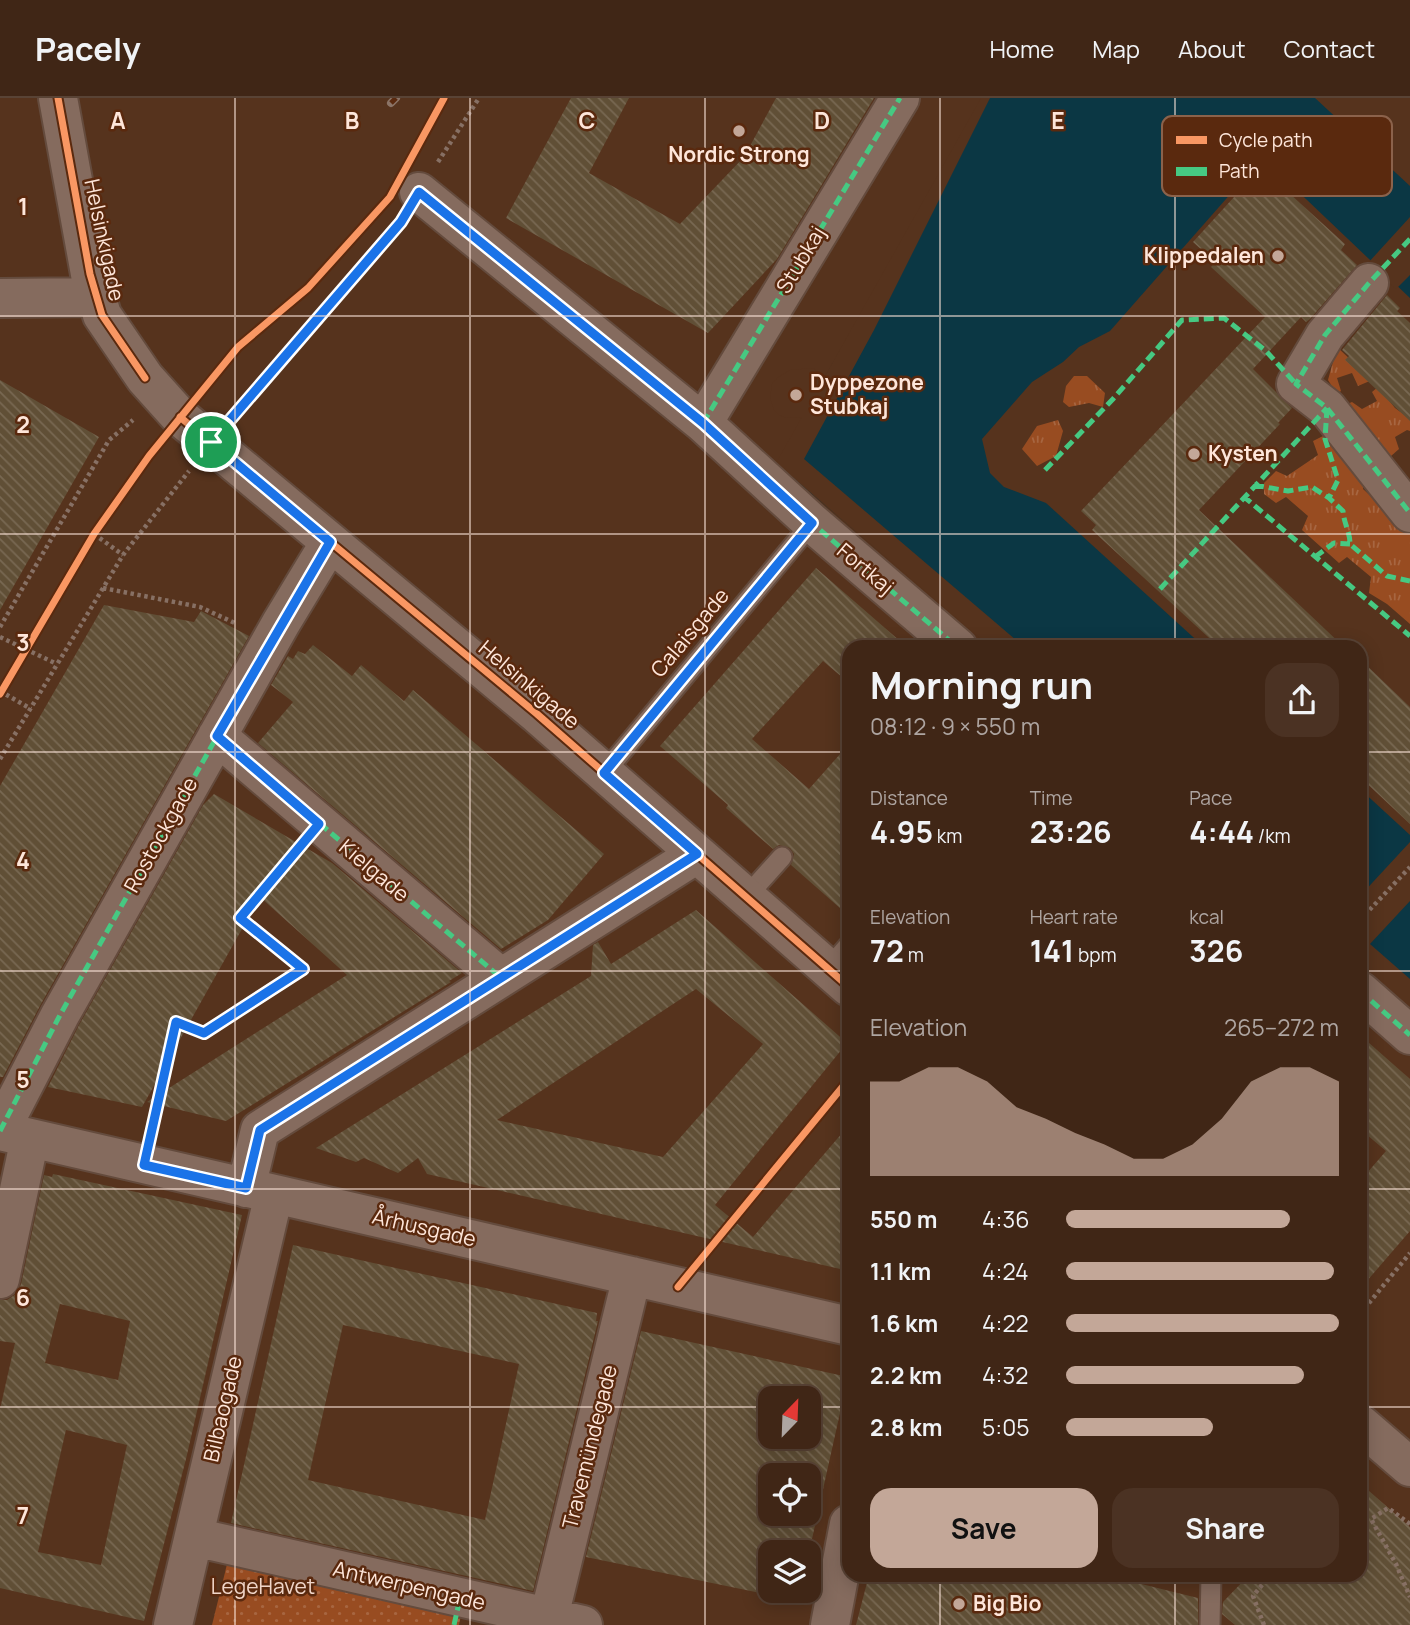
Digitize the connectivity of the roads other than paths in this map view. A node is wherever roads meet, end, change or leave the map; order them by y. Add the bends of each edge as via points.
1 (58, 98) edge
2 (900, 98) edge
3 (419, 192) road end
4 (1369, 283) dead end
5 (97, 297) junction
6 (0, 298) edge
7 (703, 423) junction
8 (1410, 513) edge
9 (812, 523) junction
10 (330, 542) junction
11 (949, 640) edge
12 (217, 736) junction
13 (604, 773) junction
14 (697, 854) junction
15 (782, 857) dead end
16 (746, 897) junction
17 (842, 967) edge
18 (500, 977) junction
19 (1367, 997) edge
20 (1410, 1035) edge
21 (10, 1134) edge
22 (260, 1191) junction
23 (632, 1276) junction
24 (0, 1279) edge
25 (842, 1324) edge
26 (1367, 1430) edge
27 (1410, 1467) edge
28 (194, 1537) junction
29 (842, 1561) edge
30 (1211, 1582) edge
31 (566, 1621) edge
32 (173, 1625) edge
33 (830, 1625) edge
34 (1210, 1625) edge

1 - 5 street, Helsinkigade
2 - 7 street, Stubkaj
3 - 7 street, Fortkaj
4 - 8 street via 1325,335 1296,384 1326,408
5 - 6 street
5 - 10 street, Helsinkigade via 102,315 145,378 180,417
7 - 9 street, Fortkaj
9 - 11 street, Fortkaj
9 - 13 lane, Calaisgade
10 - 12 street, Rostockgade
10 - 13 street, Helsinkigade
12 - 18 street, Kielgade
12 - 21 street, Rostockgade via 60,1015
13 - 14 street, Helsinkigade
14 - 16 street, Helsinkigade
14 - 18 street, Bilbaogade
15 - 16 lane
16 - 17 street, Helsinkigade
18 - 22 street, Bilbaogade via 260,1130
19 - 20 street
21 - 22 street, Århusgade
21 - 24 street, Rostockgade
22 - 23 street, Århusgade
22 - 28 street, Bilbaogade
23 - 25 street, Århusgade
23 - 31 street, Travemündegade
26 - 27 street
28 - 31 street, Antwerpengade
28 - 32 street, Bilbaogade
29 - 33 street
30 - 34 lane

